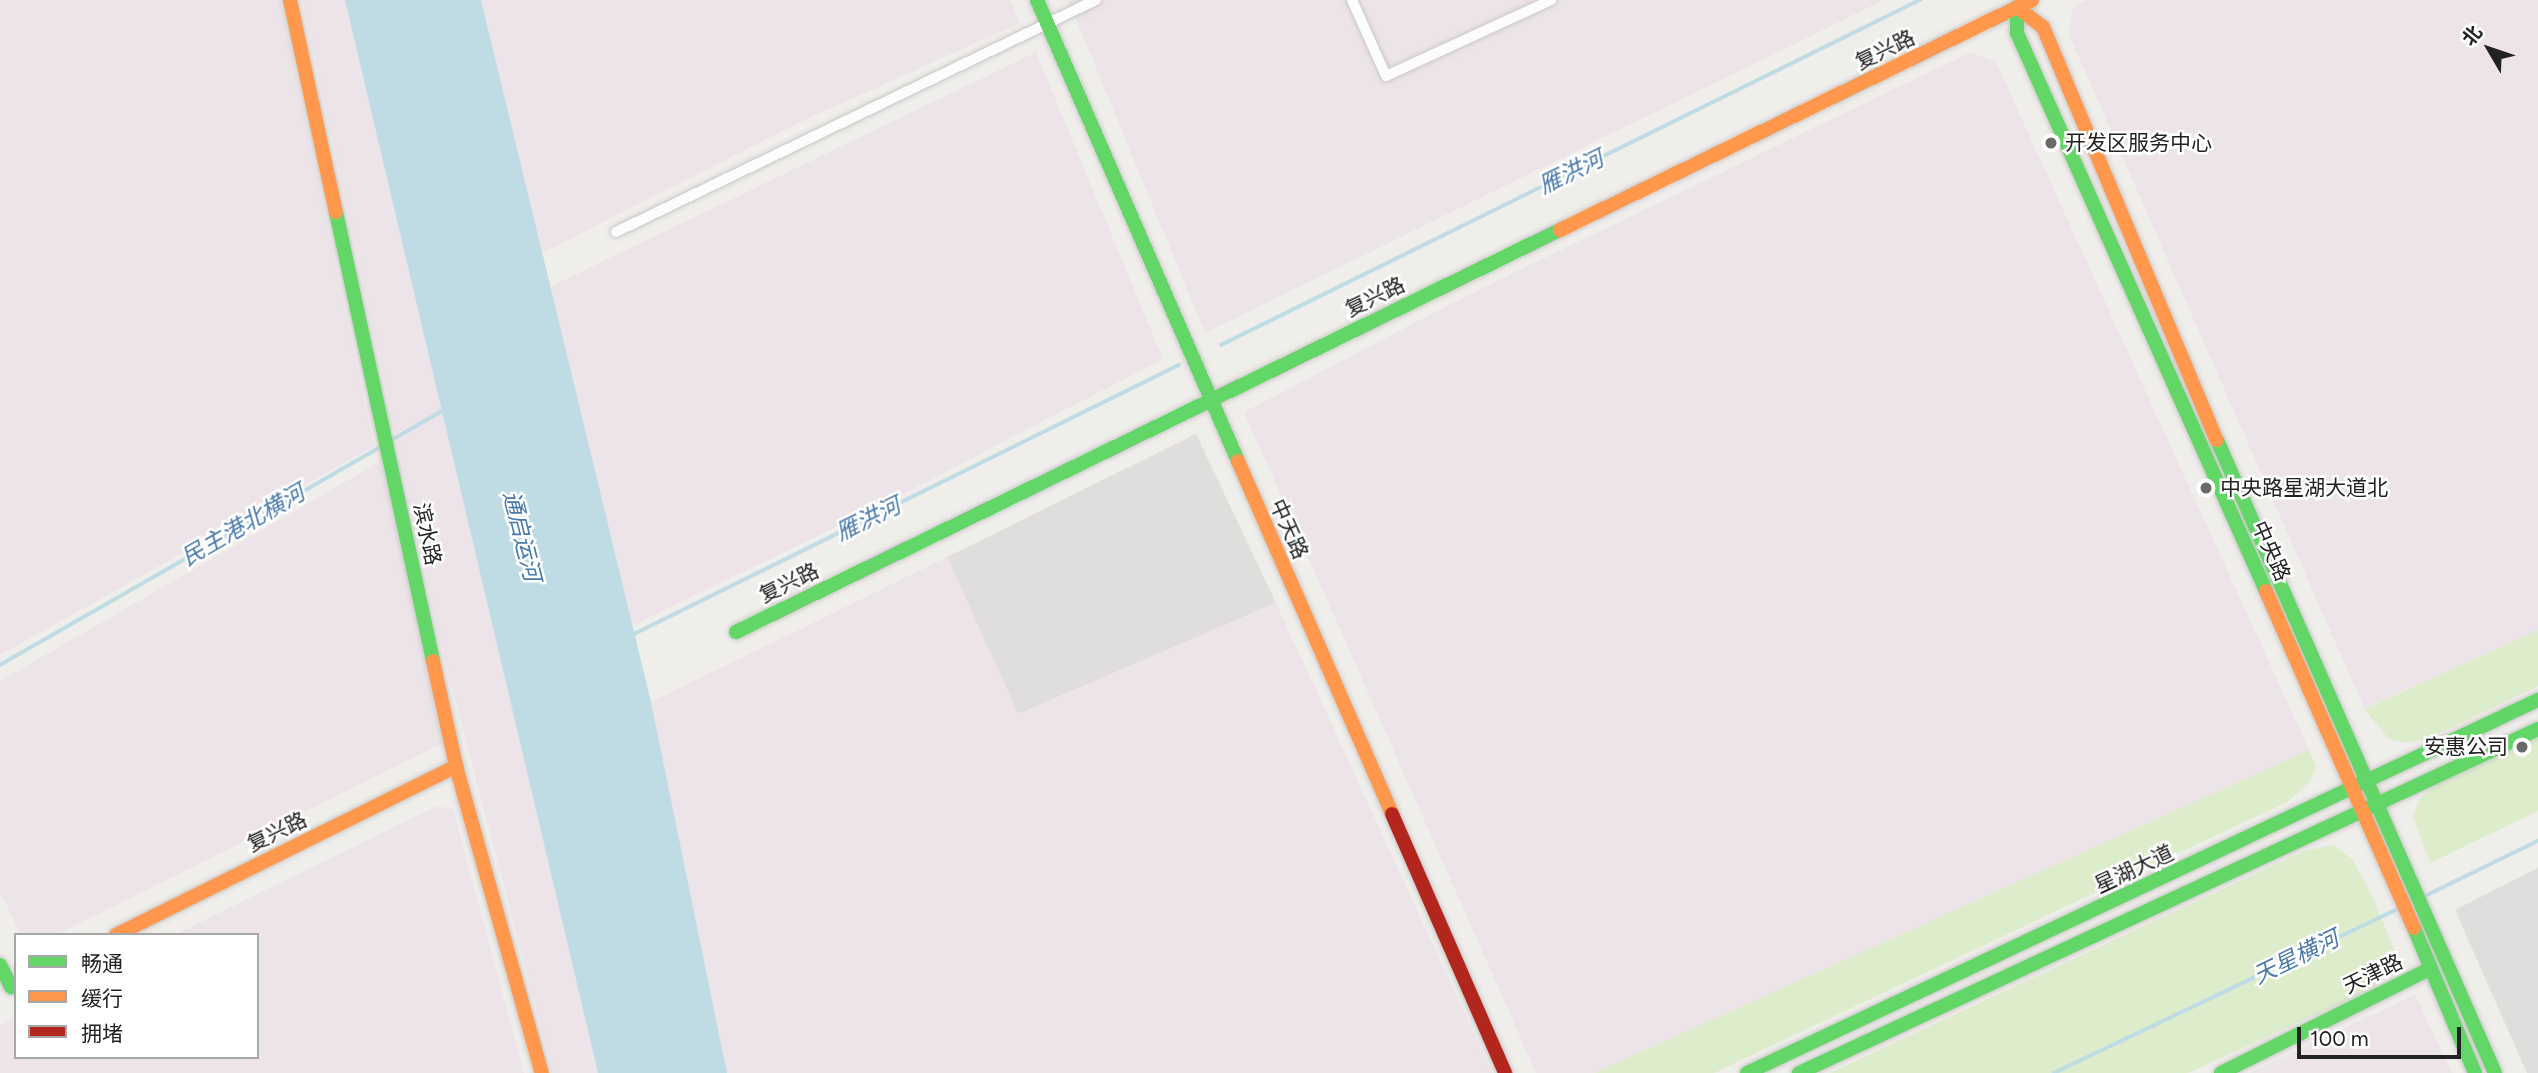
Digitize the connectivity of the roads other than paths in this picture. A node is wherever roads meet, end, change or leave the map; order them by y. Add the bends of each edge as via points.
1 (290, 0) edge
2 (1038, 0) edge
3 (1096, 0) edge
4 (1352, 0) edge
5 (1551, 0) edge
6 (2032, 0) edge
7 (2015, 4) edge
8 (1048, 24) junction
9 (616, 232) dead end
10 (1210, 401) junction
11 (736, 632) dead end
12 (2538, 700) edge
13 (2538, 729) edge
14 (456, 766) junction
15 (2360, 784) junction
16 (2370, 807) junction
17 (120, 933) edge
18 (0, 965) edge
19 (2430, 969) junction
20 (9, 988) edge
21 (542, 1073) edge
22 (1505, 1073) edge
23 (1747, 1073) edge
24 (1799, 1073) edge
25 (2221, 1073) edge
26 (2475, 1073) edge
27 (2495, 1073) edge

1 - 14 street, 滨水路
2 - 8 street, 中天路
3 - 8 street
4 - 5 street via 1386,76
6 - 7 street, 复兴路
7 - 10 street, 复兴路
7 - 15 street, 中央路 via 2017,33
7 - 15 street via 2043,27
8 - 9 street
8 - 10 street, 中天路
10 - 11 street, 复兴路
10 - 22 street, 中天路
12 - 15 street, 星湖大道
13 - 16 street, 星湖大道
14 - 17 street, 复兴路
14 - 21 street, 滨水路
15 - 16 street, 中央路
15 - 23 street, 星湖大道
16 - 19 street, 中央路 via 2392,879
16 - 24 street, 星湖大道
16 - 27 street, 中央路 via 2407,873
18 - 20 street
19 - 25 street, 天津路
19 - 26 street, 中央路

